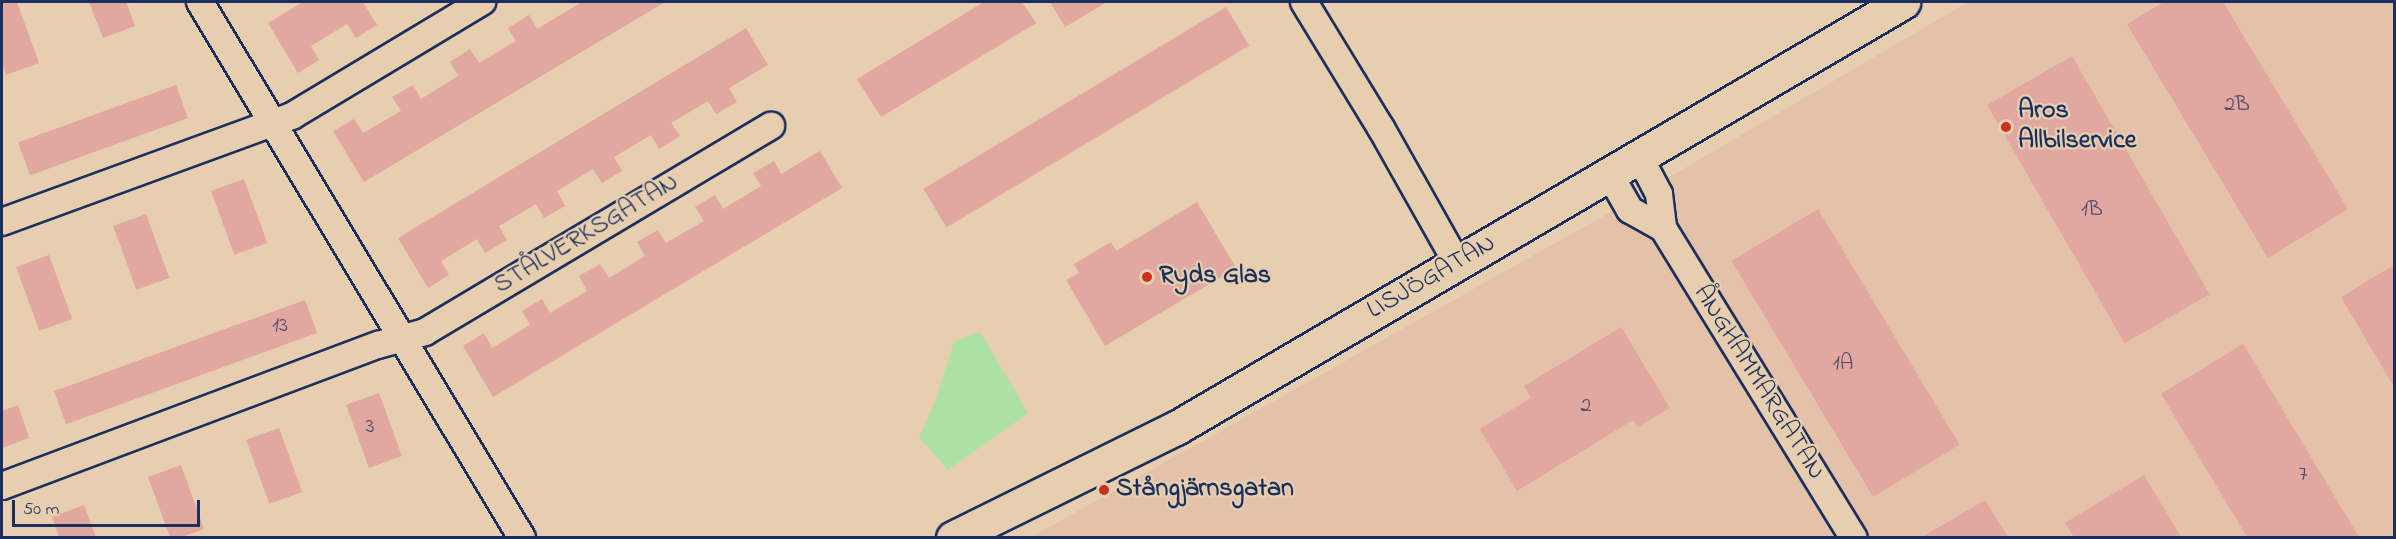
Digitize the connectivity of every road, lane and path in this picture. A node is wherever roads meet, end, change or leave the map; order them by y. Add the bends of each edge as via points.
1 (200, 2) edge
2 (482, 2) edge
3 (1304, 2) edge
4 (1903, 2) edge
5 (272, 123) junction
6 (771, 126) dead end
7 (1640, 158) junction
8 (1610, 175) junction
9 (2, 222) edge
10 (1663, 228) junction
11 (1457, 262) junction
12 (401, 338) junction
13 (2, 486) edge
14 (522, 537) edge
15 (953, 537) edge
16 (1854, 537) edge

1 - 5 street
2 - 5 street via 292,116
3 - 11 street
4 - 7 street, LISJÖGATAN
5 - 9 street
5 - 12 street
6 - 12 street, STÅLVERKSGATAN via 426,332
7 - 8 street, LISJÖGATAN
7 - 10 street, ÅNGHAMMARGATAN via 1659,194
8 - 10 street, ÅNGHAMMARGATAN via 1630,210
8 - 11 street, LISJÖGATAN
10 - 16 street, ÅNGHAMMARGATAN
11 - 15 street, LISJÖGATAN via 1176,428
12 - 13 street, STÅLVERKSGATAN
12 - 14 street

